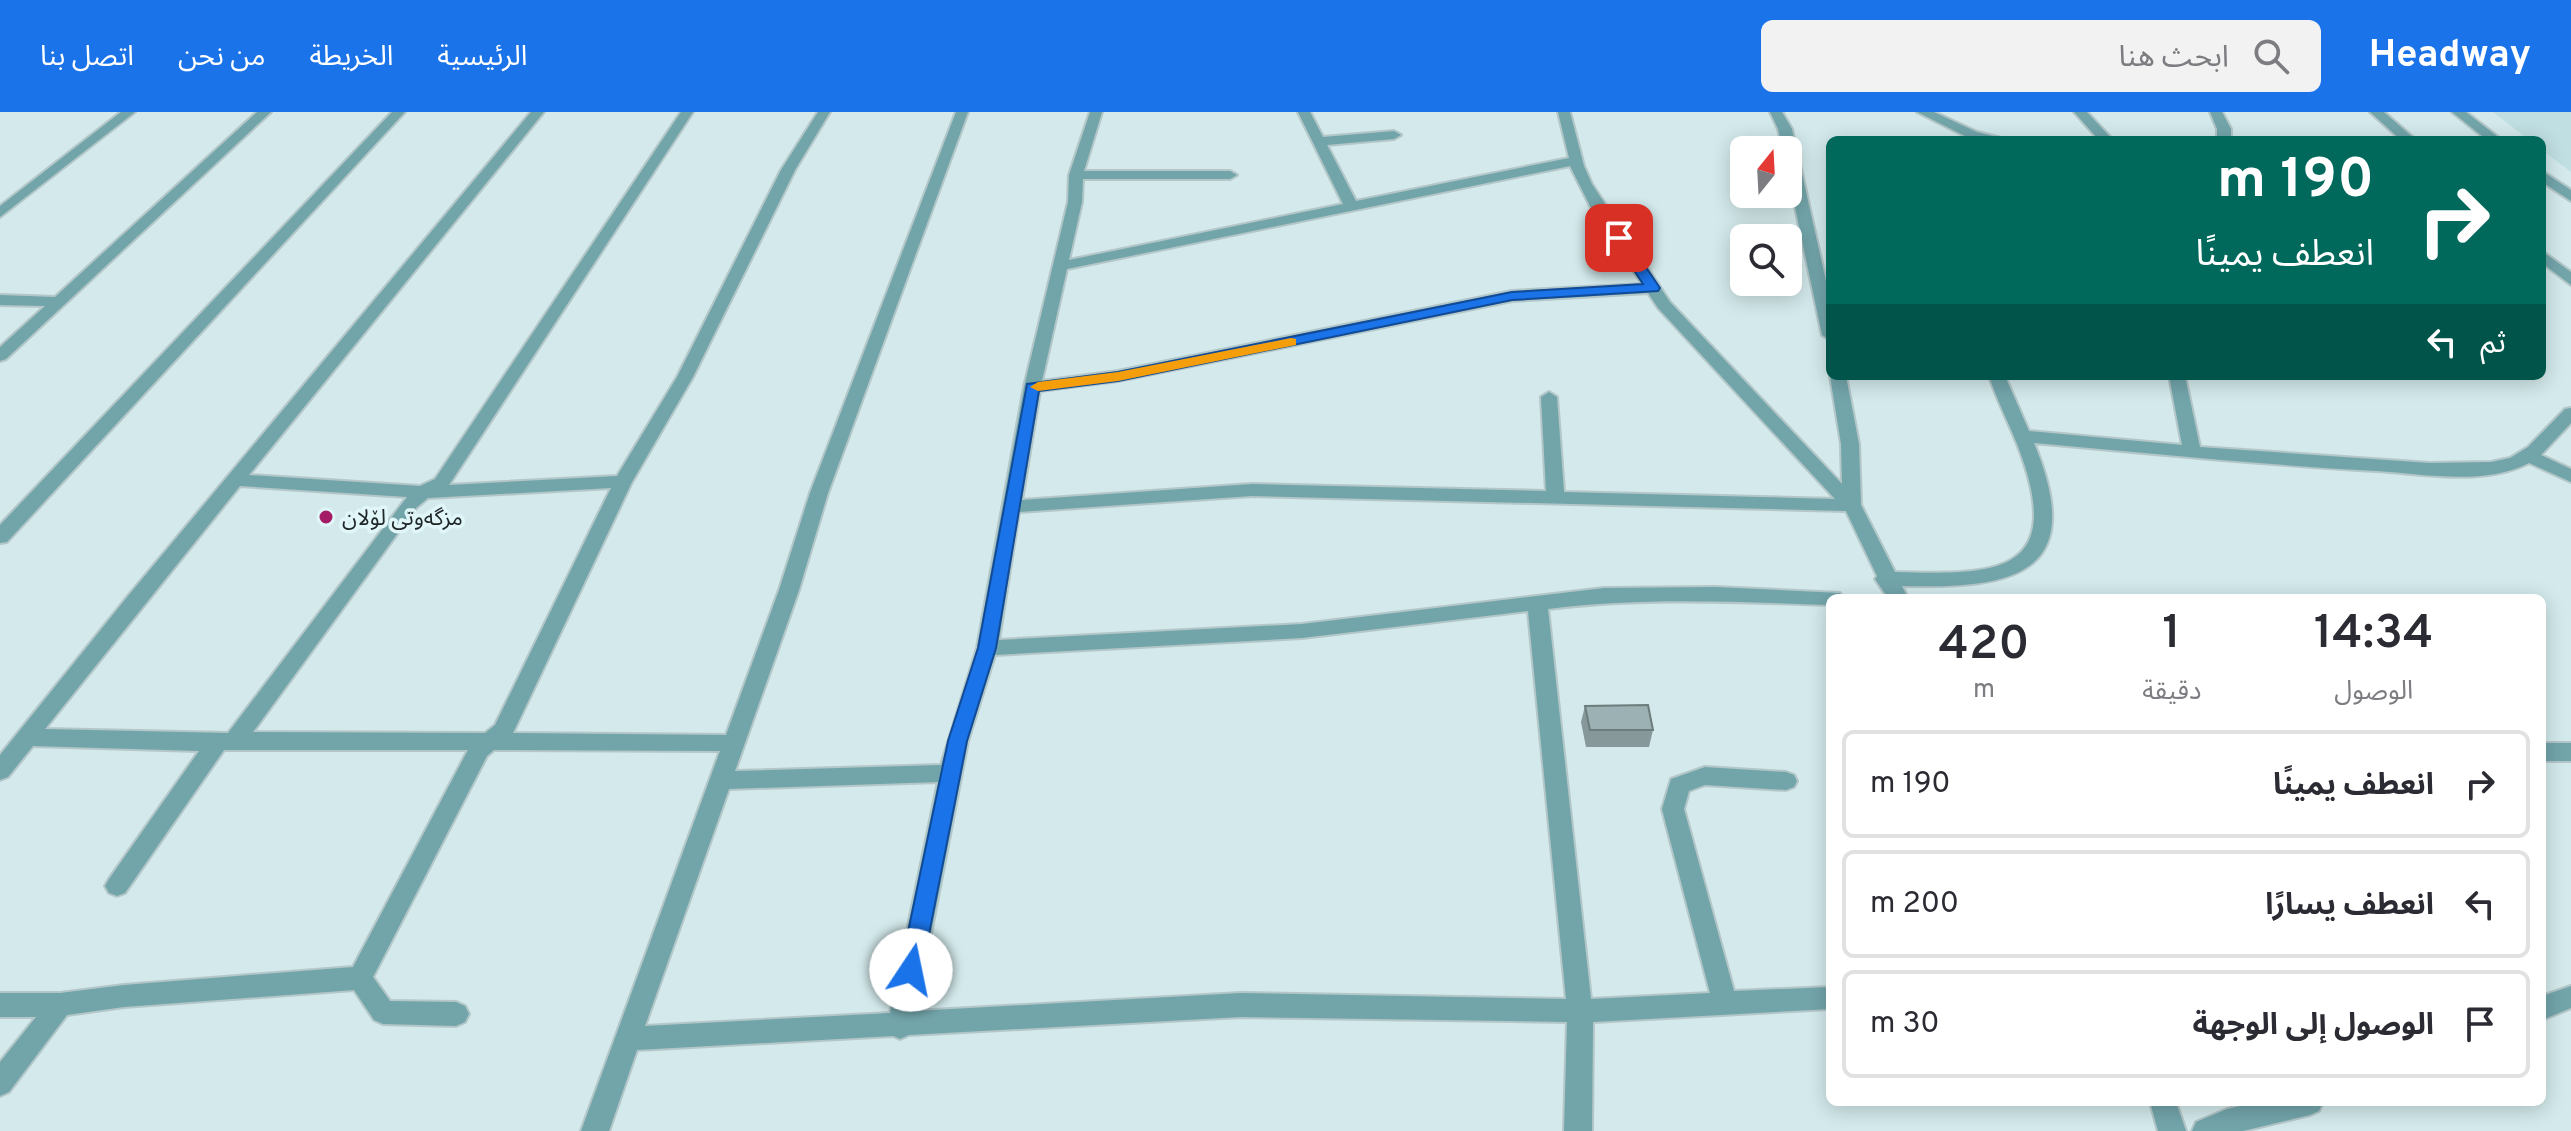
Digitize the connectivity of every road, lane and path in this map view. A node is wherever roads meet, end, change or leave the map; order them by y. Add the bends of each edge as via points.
1 (129, 112) edge
2 (265, 112) edge
3 (399, 112) edge
4 (538, 112) edge
5 (687, 112) edge
6 (824, 112) edge
7 (962, 112) edge
8 (1096, 112) edge
9 (1304, 112) edge
10 (1564, 112) edge
11 (1776, 112) edge
12 (1923, 112) edge
13 (2080, 112) edge
14 (2216, 112) edge
15 (2376, 112) edge
16 (2458, 112) edge
17 (1936, 119) junction
18 (1394, 135) dead end
19 (1938, 136) edge
20 (1980, 136) edge
21 (2102, 136) edge
22 (2227, 136) edge
23 (2404, 136) edge
24 (2490, 136) edge
25 (1321, 141) junction
26 (1574, 161) junction
27 (1076, 175) junction
28 (1230, 175) dead end
29 (2546, 178) edge
30 (21, 196) junction
31 (0, 197) edge
32 (2571, 197) edge
33 (1352, 207) junction
34 (0, 213) edge
35 (2546, 258) edge
36 (1061, 266) junction
37 (2571, 280) edge
38 (1653, 288) junction
39 (0, 300) edge
40 (60, 302) junction
41 (1826, 317) edge
42 (0, 356) edge
43 (1839, 380) edge
44 (1998, 380) edge
45 (2178, 380) edge
46 (1032, 387) junction
47 (1549, 397) dead end
48 (2571, 413) edge
49 (2021, 436) junction
50 (2192, 450) junction
51 (2529, 456) junction
52 (2571, 476) edge
53 (237, 480) junction
54 (623, 482) junction
55 (423, 492) junction
56 (1555, 498) junction
57 (1852, 505) junction
58 (1010, 507) junction
59 (0, 537) edge
60 (1885, 579) junction
61 (1895, 594) edge
62 (1826, 598) edge
63 (1537, 603) junction
64 (987, 648) junction
65 (29, 737) junction
66 (226, 741) junction
67 (490, 741) junction
68 (733, 743) junction
69 (2546, 752) edge
70 (2571, 752) edge
71 (0, 771) edge
72 (951, 773) junction
73 (719, 780) junction
74 (1786, 781) dead end
75 (117, 886) dead end
76 (360, 978) junction
77 (2571, 997) edge
78 (1826, 998) edge
79 (1725, 1003) junction
80 (0, 1005) edge
81 (60, 1005) junction
82 (2546, 1006) edge
83 (1580, 1011) junction
84 (456, 1014) dead end
85 (900, 1027) junction
86 (629, 1039) junction
87 (0, 1083) edge
88 (2164, 1106) edge
89 (2293, 1106) edge
90 (595, 1131) edge
91 (1578, 1131) edge
92 (2172, 1131) edge
93 (2206, 1131) edge

1 - 30 street
2 - 40 street
3 - 59 street
4 - 53 street
5 - 55 street via 441,483
6 - 54 street via 788,170 685,377
7 - 68 street via 819,493
8 - 27 street
9 - 25 street
10 - 26 street
11 - 41 street via 1785,129
12 - 17 street
13 - 21 street
14 - 22 street
15 - 23 street
16 - 24 street
17 - 19 street
17 - 20 street
18 - 25 street
25 - 33 street
26 - 33 street
26 - 38 street via 1586,188
27 - 28 street
27 - 36 street
29 - 32 street
30 - 31 street
30 - 34 street
33 - 36 street
35 - 37 street
36 - 46 street
38 - 46 street via 1512,296 1132,373
38 - 57 street
39 - 40 street
40 - 42 street
43 - 57 street via 1850,444
44 - 49 street
45 - 50 street
46 - 58 street
47 - 56 street
48 - 51 street
49 - 50 street
49 - 60 street via 2041,497 2044,533 2035,554 1984,578
50 - 51 street via 2303,463 2453,469 2506,466
51 - 52 street
53 - 55 street
53 - 65 street
54 - 55 street
54 - 67 street via 503,731
55 - 66 street
56 - 57 street
56 - 58 street via 1252,490
57 - 60 street
58 - 64 street
60 - 61 street
62 - 63 street via 1604,595
63 - 64 street via 1302,631
63 - 83 street
64 - 72 street
65 - 66 street
65 - 71 street
66 - 67 street
66 - 75 street
67 - 68 street
67 - 76 street via 479,750
68 - 73 street
69 - 70 street
72 - 73 street
72 - 85 street
73 - 86 street
74 - 79 street via 1705,776 1679,785 1673,809
76 - 81 street
76 - 84 street via 383,1012
77 - 82 street
78 - 79 street
79 - 83 street
80 - 81 street
81 - 87 street
83 - 85 street via 1241,1005
83 - 91 street
85 - 86 street
86 - 90 street
88 - 92 street
89 - 93 street

